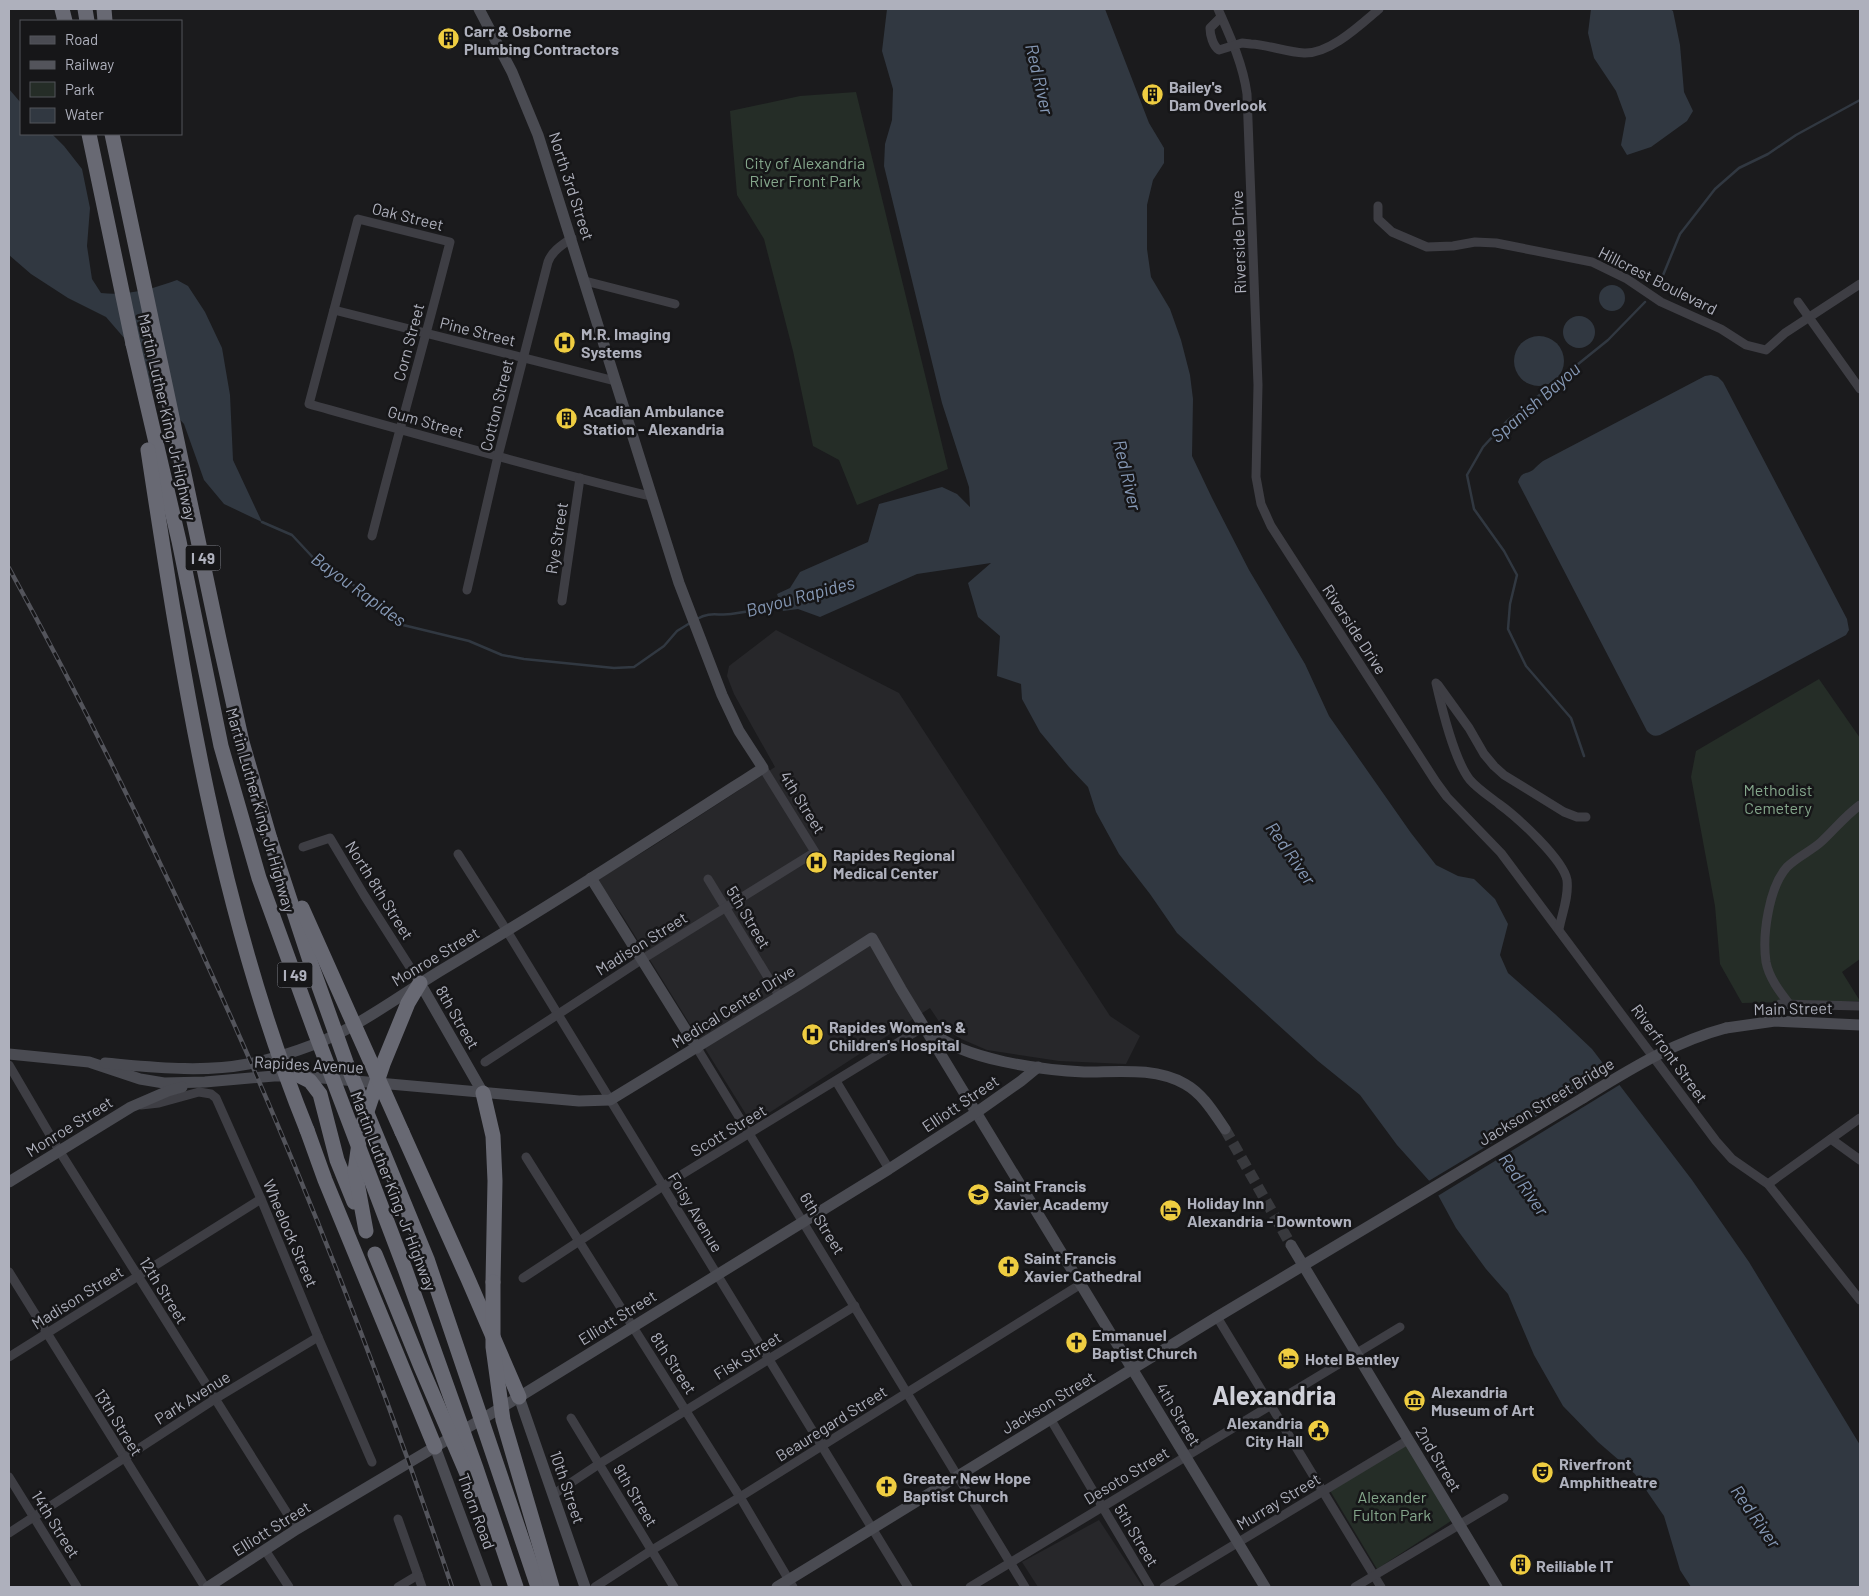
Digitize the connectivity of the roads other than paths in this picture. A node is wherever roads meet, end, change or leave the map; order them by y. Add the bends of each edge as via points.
1 (479, 9) edge
2 (1379, 9) edge
3 (1219, 13) edge
4 (1233, 45) junction
5 (89, 135) edge
6 (112, 135) edge
7 (117, 135) edge
8 (122, 179) junction
9 (1378, 206) dead end
10 (572, 238) junction
11 (450, 242) joint
12 (585, 281) junction
13 (1860, 284) edge
14 (1798, 302) dead end
15 (675, 304) dead end
16 (334, 310) junction
17 (1810, 316) junction
18 (426, 333) junction
19 (133, 344) junction
20 (523, 358) junction
21 (614, 381) junction
22 (1860, 388) edge
23 (400, 429) junction
24 (498, 456) junction
25 (580, 478) junction
26 (650, 496) junction
27 (372, 536) dead end
28 (467, 590) dead end
29 (562, 601) dead end
30 (763, 768) junction
31 (1860, 806) edge
32 (1586, 816) dead end
33 (270, 839) junction
34 (303, 846) dead end
35 (815, 852) joint
36 (458, 854) dead end
37 (591, 878) junction
38 (708, 879) dead end
39 (726, 908) junction
40 (1559, 929) junction
41 (507, 932) junction
42 (872, 938) joint
43 (641, 960) junction
44 (420, 983) junction
45 (780, 997) junction
46 (1780, 1004) dead end
47 (1790, 1005) junction
48 (1860, 1006) edge
49 (558, 1015) junction
50 (1860, 1025) edge
51 (925, 1026) junction
52 (1726, 1028) joint
53 (697, 1048) junction
54 (9, 1054) edge
55 (89, 1062) junction
56 (485, 1062) dead end
57 (9, 1065) edge
58 (1038, 1067) junction
59 (300, 1076) junction
60 (836, 1081) junction
61 (205, 1082) junction
62 (375, 1083) junction
63 (483, 1093) junction
64 (610, 1100) junction
65 (130, 1107) junction
66 (977, 1112) junction
67 (1860, 1118) edge
68 (1225, 1130) tunnel mouth
69 (750, 1134) junction
70 (1832, 1139) junction
71 (60, 1152) junction
72 (526, 1157) dead end
73 (1860, 1160) edge
74 (889, 1169) junction
75 (9, 1182) edge
76 (1768, 1184) junction
77 (663, 1186) junction
78 (262, 1199) junction
79 (1388, 1215) joint
80 (803, 1222) junction
81 (366, 1231) junction
82 (579, 1241) junction
83 (1291, 1245) tunnel mouth
84 (1303, 1266) junction
85 (9, 1272) edge
86 (717, 1275) junction
87 (138, 1277) junction
88 (523, 1278) dead end
89 (1081, 1284) junction
90 (1860, 1300) edge
91 (855, 1306) junction
92 (1217, 1317) junction
93 (1400, 1327) dead end
94 (632, 1328) junction
95 (47, 1334) junction
96 (318, 1337) junction
97 (1356, 1354) junction
98 (9, 1357) edge
99 (768, 1358) junction
100 (1133, 1370) junction
101 (907, 1393) junction
102 (519, 1397) junction
103 (215, 1400) junction
104 (1270, 1405) junction
105 (685, 1411) junction
106 (571, 1418) dead end
107 (1051, 1420) junction
108 (1408, 1440) junction
109 (822, 1446) junction
110 (435, 1447) junction
111 (1186, 1456) junction
112 (124, 1459) junction
113 (372, 1462) dead end
114 (599, 1464) junction
115 (9, 1477) edge
116 (958, 1477) junction
117 (1323, 1491) junction
118 (554, 1494) junction
119 (740, 1498) junction
120 (1504, 1498) dead end
121 (1103, 1507) junction
122 (34, 1518) junction
123 (398, 1519) dead end
124 (1459, 1524) junction
125 (298, 1529) junction
126 (873, 1529) junction
127 (9, 1533) edge
128 (1238, 1542) junction
129 (265, 1550) junction
130 (652, 1550) junction
131 (1010, 1563) junction
132 (510, 1570) junction
133 (418, 1575) junction
134 (1374, 1576) junction
135 (791, 1584) edge
136 (77, 1587) edge
137 (206, 1587) edge
138 (289, 1587) edge
139 (398, 1587) edge
140 (422, 1587) edge
141 (487, 1587) edge
142 (516, 1587) edge
143 (538, 1587) edge
144 (552, 1587) edge
145 (585, 1587) edge
146 (595, 1587) edge
147 (674, 1587) edge
148 (777, 1587) edge
149 (908, 1587) edge
150 (970, 1587) edge
151 (1025, 1587) edge
152 (1150, 1587) edge
153 (1164, 1587) edge
154 (1265, 1587) edge
155 (1355, 1587) edge
156 (1381, 1587) edge
157 (1497, 1587) edge

1 - 10 main road, North 3rd Street via 512,72 538,135
2 - 4 street via 1334,44 1314,53 1242,43
3 - 4 street, Riverside Drive
3 - 4 street via 1210,28 1216,48 1222,50
4 - 40 street, Riverside Drive via 1245,80 1249,113 1258,385 1256,476 1262,504 1284,548 1446,797 1501,853
5 - 19 highway, Martin Luther King, Jr Highway / I 49
6 - 8 highway, Martin Luther King, Jr Highway / I 49
7 - 8 highway
8 - 33 highway, Martin Luther King, Jr Highway / I 49 via 219,639 244,750
9 - 17 street, Hillcrest Boulevard via 1378,219 1392,232 1427,247 1496,243 1592,262 1746,345 1766,350
10 - 12 main road, North 3rd Street
10 - 20 street, Cotton Street via 550,256
11 - 16 street, Oak Street via 358,219
11 - 18 street, Corn Street
12 - 15 street
12 - 21 main road, North 3rd Street
13 - 17 street
14 - 17 street
16 - 18 street, Pine Street
16 - 23 street, Gum Street via 309,404
17 - 22 street
18 - 20 street, Pine Street
18 - 23 street, Corn Street
19 - 110 highway, bridge via 185,681 210,808 247,955 325,1180
19 - 132 highway, Martin Luther King, Jr Highway / I 49, bridge via 221,746 260,878 405,1269
20 - 21 street, Pine Street
20 - 24 street, Cotton Street
21 - 26 main road, North 3rd Street
23 - 24 street, Gum Street
23 - 27 street, Corn Street
24 - 25 street, Gum Street
24 - 28 street, Cotton Street
25 - 26 street, Gum Street
25 - 29 street, Rye Street
26 - 30 main road, North 3rd Street via 710,665 739,731
30 - 35 street, 4th Street
30 - 37 main road, Monroe Street
31 - 47 street via 1813,850 1788,866 1777,880 1766,928 1766,963 1780,993
32 - 40 street via 1577,817 1564,812 1494,766 1436,683 1464,771 1479,789 1521,822 1552,854 1566,878 1567,891
33 - 102 highway, bridge
33 - 143 highway, Martin Luther King, Jr Highway / I 49, bridge via 346,1062 427,1260
34 - 44 street, North 8th Street via 330,838
35 - 39 street, Madison Street
36 - 41 street, Foisy Avenue
37 - 41 main road, Monroe Street
37 - 43 main road, 6th Street
38 - 39 street, 5th Street
39 - 43 street, Madison Street
39 - 45 street, 5th Street
40 - 76 street, Riverfront Street via 1716,1141 1732,1158
41 - 44 main road, Monroe Street
41 - 49 street, Foisy Avenue
42 - 45 main road, Medical Center Drive
42 - 51 main road, 4th Street
43 - 49 street, Madison Street
43 - 53 main road, 6th Street
44 - 55 main road, Monroe Street via 347,1030 296,1051 246,1064 173,1069
44 - 62 highway via 404,1012
44 - 63 main road, 8th Street
45 - 53 main road, Medical Center Drive
46 - 47 street
47 - 48 street
49 - 56 street, Madison Street
49 - 64 street, Foisy Avenue
50 - 52 main road, Main Street via 1775,1021
51 - 58 main road, Elliott Street via 960,1049
51 - 60 street, Scott Street
51 - 66 main road, 4th Street
52 - 79 main road, Jackson Street Bridge, bridge via 1690,1039 1646,1060
53 - 64 main road, Medical Center Drive
53 - 69 street, 6th Street
54 - 55 main road, Rapides Avenue
55 - 61 main road, Rapides Avenue via 140,1079 164,1083
57 - 71 street, 12th Street
58 - 66 main road, Elliott Street
58 - 68 main road, Elliott Street via 1083,1072 1151,1073 1174,1079 1197,1092
59 - 61 main road, Rapides Avenue
59 - 62 main road, Rapides Avenue
59 - 81 highway via 320,1094 337,1160
60 - 69 street, Scott Street
60 - 74 street
61 - 65 main road, Monroe Street via 168,1091
62 - 63 main road, Rapides Avenue
62 - 81 highway via 361,1129 355,1171
63 - 64 main road, Rapides Avenue
63 - 144 highway, bridge via 493,1136 493,1347 503,1420
64 - 77 street, Foisy Avenue
65 - 71 main road, Monroe Street
65 - 78 street, Wheelock Street via 199,1092 211,1094 220,1104
66 - 74 main road, Elliott Street
66 - 89 main road, 4th Street
67 - 70 street
69 - 77 street, Scott Street
69 - 80 street, 6th Street
70 - 73 street
70 - 76 street
71 - 75 main road, Monroe Street
71 - 87 street, 12th Street
72 - 82 street, 8th Street
74 - 80 main road, Elliott Street
76 - 90 street
77 - 82 street, Scott Street
77 - 86 street, Foisy Avenue
78 - 87 street, Madison Street
78 - 96 street, Wheelock Street
79 - 84 main road, Jackson Street
80 - 86 main road, Elliott Street
80 - 91 street, 6th Street
81 - 132 highway, bridge via 421,1368
82 - 88 street, Scott Street
82 - 94 street, 8th Street
83 - 84 main road, 2nd Street
84 - 92 main road, Jackson Street
84 - 97 main road, 2nd Street
85 - 95 street, 13th Street
86 - 94 main road, Elliott Street
86 - 99 street, Foisy Avenue
87 - 95 street, Madison Street
87 - 103 street, 12th Street
89 - 100 main road, 4th Street
89 - 101 street, Beauregard Street
91 - 99 street, Fisk Street
91 - 101 street, 6th Street
92 - 100 main road, Jackson Street
92 - 104 street
93 - 97 street, Desoto Street
94 - 102 main road, Elliott Street
94 - 105 street, 8th Street
95 - 98 street, Madison Street
95 - 112 street, 13th Street
96 - 103 street, Park Avenue
96 - 113 street, Wheelock Street
97 - 104 street, Desoto Street
97 - 108 main road, 2nd Street
99 - 105 street, Fisk Street
99 - 109 street, Foisy Avenue
100 - 107 main road, Jackson Street
100 - 111 main road, 4th Street
101 - 109 street, Beauregard Street
101 - 116 street, 6th Street
102 - 110 main road, Elliott Street
102 - 118 main road, 10th Street
103 - 112 street, Park Avenue
103 - 125 street, 12th Street
104 - 111 street, Desoto Street
104 - 117 street
105 - 114 street, Fisk Street
105 - 119 street, 8th Street
106 - 114 street, 9th Street
107 - 116 main road, Jackson Street
107 - 121 street, 5th Street
108 - 117 street, Murray Street
108 - 124 main road, 2nd Street
109 - 119 street, Beauregard Street
109 - 126 street, Foisy Avenue
110 - 125 main road, Elliott Street
110 - 141 main road, Thorn Road
111 - 121 street, Desoto Street
111 - 128 main road, 4th Street
112 - 122 street, Park Avenue
112 - 137 street, 13th Street
114 - 118 street, Fisk Street
114 - 130 street, 9th Street
115 - 122 street, 14th Street
116 - 126 main road, Jackson Street
116 - 131 street, 6th Street
117 - 128 street, Murray Street
117 - 134 street
118 - 145 main road, 10th Street
119 - 130 street, Beauregard Street
119 - 135 street, 8th Street
120 - 124 street
121 - 131 street, Desoto Street
121 - 152 street, 5th Street
122 - 127 street, Park Avenue
122 - 136 street, 14th Street
123 - 133 street
124 - 134 street
124 - 157 main road, 2nd Street
125 - 129 main road, Elliott Street
126 - 135 main road, Jackson Street
126 - 149 street, Foisy Avenue
128 - 153 street, Murray Street
128 - 154 main road, 4th Street
129 - 137 main road, Elliott Street
129 - 138 street
130 - 146 street, Beauregard Street
130 - 147 street, 9th Street
131 - 150 street, Desoto Street
131 - 151 street, 6th Street
132 - 142 highway, Martin Luther King, Jr Highway / I 49, bridge
133 - 139 street
133 - 140 street
134 - 155 street
134 - 156 street
135 - 148 main road, Jackson Street

